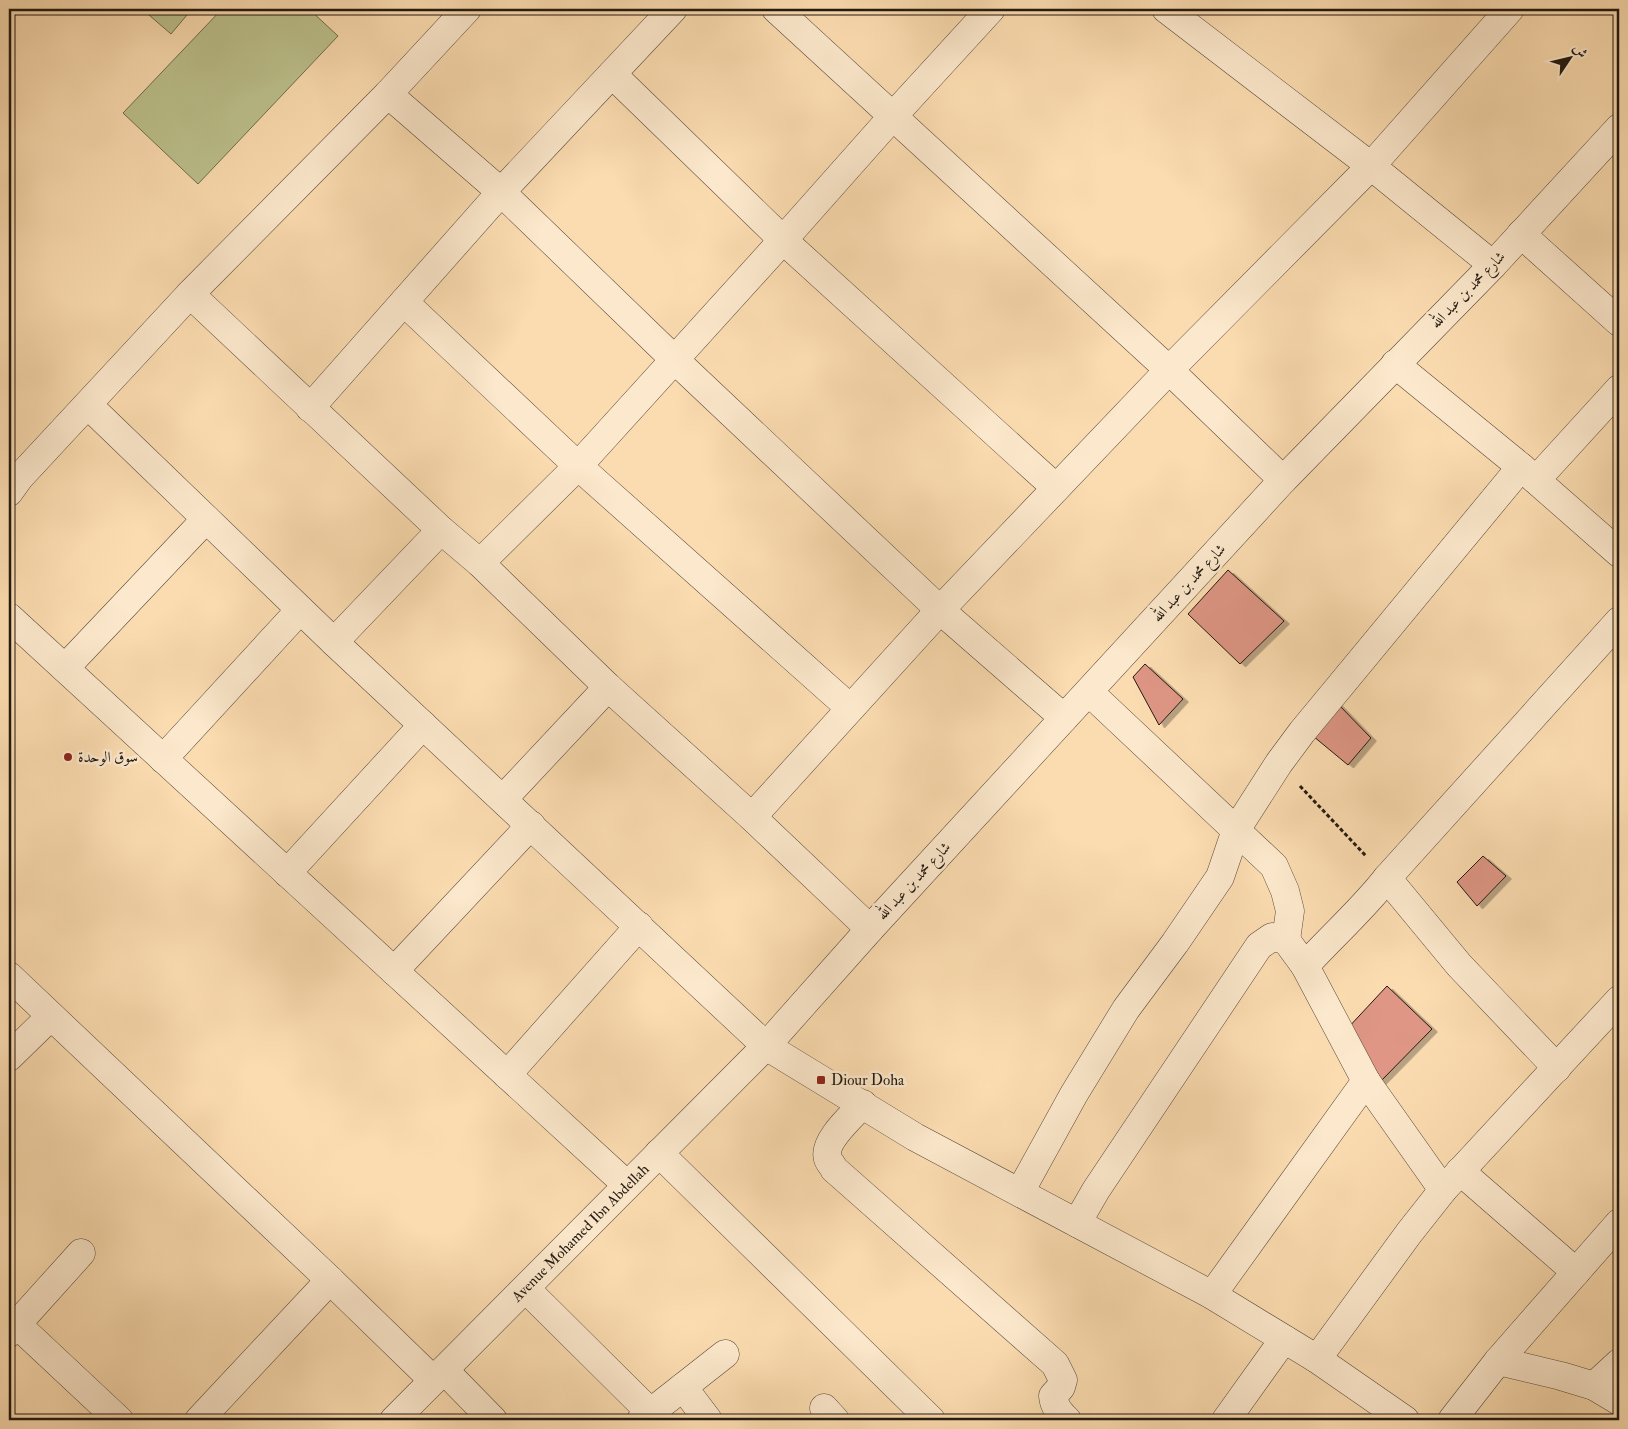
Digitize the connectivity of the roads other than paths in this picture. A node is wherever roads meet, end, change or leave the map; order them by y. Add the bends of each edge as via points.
1 (467, 9) edge
2 (674, 9) edge
3 (776, 9) edge
4 (990, 9) edge
5 (1168, 9) edge
6 (1510, 9) edge
7 (612, 74) junction
8 (388, 94) junction
9 (893, 116) junction
10 (1619, 128) edge
11 (1371, 166) junction
12 (501, 192) junction
13 (1521, 234) junction
14 (783, 240) junction
15 (1493, 265) junction
16 (190, 294) junction
17 (404, 302) junction
18 (1619, 322) edge
19 (675, 360) junction
20 (1395, 364) junction
21 (1169, 370) junction
22 (1619, 389) edge
23 (88, 406) junction
24 (310, 408) junction
25 (578, 466) junction
26 (1529, 474) junction
27 (1283, 480) junction
28 (1056, 488) junction
29 (9, 492) edge
30 (206, 519) junction
31 (441, 530) junction
32 (1619, 553) edge
33 (480, 564) junction
34 (300, 610) junction
35 (940, 610) junction
36 (9, 617) edge
37 (1619, 621) edge
38 (334, 642) junction
39 (64, 668) junction
40 (608, 687) junction
41 (1089, 692) junction
42 (850, 708) junction
43 (1064, 718) junction
44 (423, 725) junction
45 (163, 759) junction
46 (502, 799) junction
47 (752, 817) junction
48 (530, 825) junction
49 (1236, 830) junction
50 (287, 873) junction
51 (1387, 878) junction
52 (639, 926) junction
53 (870, 929) junction
54 (1286, 940) junction
55 (1305, 966) junction
56 (394, 971) junction
57 (9, 976) edge
58 (1619, 1000) edge
59 (50, 1017) junction
60 (766, 1046) junction
61 (9, 1056) edge
62 (1557, 1068) junction
63 (507, 1075) junction
64 (1366, 1082) junction
65 (863, 1104) junction
66 (659, 1153) junction
67 (1452, 1180) junction
68 (627, 1186) junction
69 (1020, 1192) junction
70 (1077, 1223) junction
71 (1619, 1223) edge
72 (81, 1253) dead end
73 (1576, 1272) junction
74 (330, 1280) junction
75 (526, 1289) junction
76 (1212, 1295) junction
77 (11, 1325) edge
78 (1284, 1339) junction
79 (725, 1354) dead end
80 (1317, 1359) junction
81 (1498, 1361) junction
82 (1619, 1362) edge
83 (439, 1375) junction
84 (1594, 1386) junction
85 (683, 1387) junction
86 (1619, 1401) edge
87 (646, 1416) edge
88 (119, 1420) edge
89 (199, 1420) edge
90 (394, 1420) edge
91 (493, 1420) edge
92 (708, 1420) edge
93 (931, 1420) edge
94 (1067, 1420) edge
95 (1226, 1420) edge
96 (1405, 1420) edge
97 (1452, 1420) edge

1 - 8 street
2 - 7 street
3 - 9 street
4 - 9 street
5 - 11 street
6 - 11 street
7 - 12 street
7 - 14 street
8 - 12 street
8 - 16 street
9 - 14 street
9 - 21 street
10 - 13 street, شارع محمد بن عبد الله
11 - 15 street
11 - 21 street
12 - 17 street
12 - 19 street
13 - 15 street, شارع محمد بن عبد الله
13 - 18 street
14 - 19 street
14 - 28 street
15 - 20 street, شارع محمد بن عبد الله
16 - 23 street
16 - 24 street
17 - 24 street
17 - 25 street
19 - 25 street
19 - 35 street
20 - 26 street
20 - 27 street, شارع محمد بن عبد الله
21 - 27 street
21 - 28 street
22 - 26 street
23 - 29 street
23 - 30 street
24 - 31 street
25 - 33 street
25 - 42 street
26 - 32 street
26 - 49 street via 1308,724
27 - 41 street, شارع محمد بن عبد الله
28 - 35 street
30 - 34 street
30 - 39 street
31 - 33 street
31 - 38 street
33 - 40 street
34 - 38 street
34 - 45 street
35 - 42 street
35 - 43 street
36 - 39 street
37 - 51 street
38 - 44 street
39 - 45 street
40 - 46 street
40 - 47 street
41 - 43 street, شارع محمد بن عبد الله
41 - 49 street
42 - 47 street
43 - 53 street, شارع محمد بن عبد الله
44 - 46 street
44 - 50 street
45 - 50 street
46 - 48 street
47 - 53 street
48 - 52 street
48 - 56 street
49 - 54 street via 1274,866 1290,911
49 - 69 street via 1220,876 1126,1009
50 - 56 street
51 - 55 street via 1373,897
51 - 62 street via 1460,965
52 - 60 street
52 - 63 street
53 - 60 street, شارع محمد بن عبد الله
54 - 55 street
54 - 70 street via 1272,937 1260,946
55 - 64 street
56 - 63 street
57 - 59 street
58 - 62 street
59 - 61 street
59 - 74 street
60 - 65 street
60 - 66 street, Avenue Mohamed Ibn Abdellah
62 - 67 street
63 - 68 street
64 - 67 street
64 - 76 street
65 - 69 street via 915,1137
65 - 94 street via 834,1136 828,1148 828,1158 834,1169 1055,1364 1063,1380 1053,1396 1054,1403
66 - 68 street, Avenue Mohamed Ibn Abdellah
66 - 93 street
67 - 73 street
67 - 80 street
68 - 75 street, Avenue Mohamed Ibn Abdellah
69 - 70 street
70 - 76 street
71 - 73 street
72 - 77 street
73 - 81 street
74 - 83 street
74 - 89 street
75 - 83 street, Avenue Mohamed Ibn Abdellah
75 - 87 street
76 - 78 street
77 - 88 street
78 - 80 street
78 - 95 street
79 - 85 street
80 - 96 street
81 - 84 street
81 - 97 street
82 - 84 street
83 - 90 street, Avenue Mohamed Ibn Abdellah
83 - 91 street
84 - 86 street
85 - 87 street
85 - 92 street

